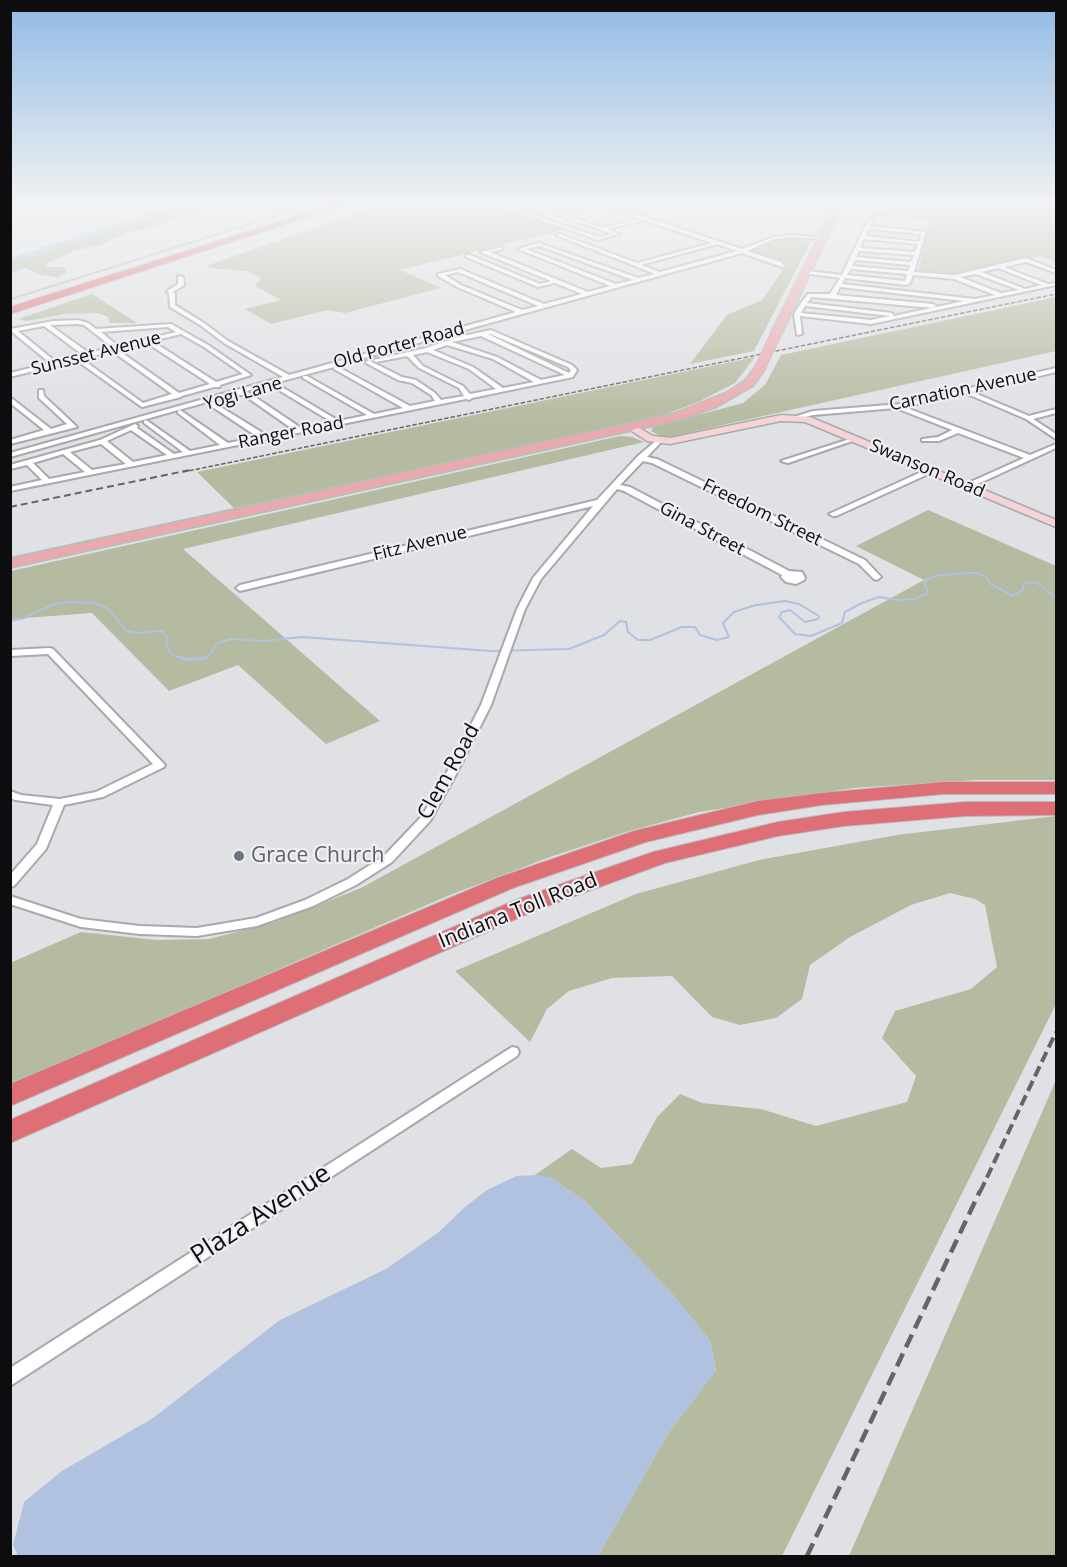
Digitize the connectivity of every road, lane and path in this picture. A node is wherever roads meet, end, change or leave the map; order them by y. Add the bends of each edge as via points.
1 (92, 278) edge
2 (113, 278) edge
3 (180, 278) edge
4 (448, 278) edge
5 (478, 278) edge
6 (521, 278) edge
7 (549, 278) edge
8 (596, 278) edge
9 (633, 278) edge
10 (645, 278) edge
11 (804, 278) edge
12 (842, 278) edge
13 (862, 278) edge
14 (908, 278) edge
15 (958, 278) edge
16 (992, 278) edge
17 (1027, 278) edge
18 (638, 280) junction
19 (556, 281) junction
20 (1056, 284) edge
21 (837, 285) junction
22 (616, 286) junction
23 (1048, 286) junction
24 (1025, 291) junction
25 (511, 292) junction
26 (587, 294) junction
27 (1004, 295) junction
28 (832, 296) junction
29 (486, 297) junction
30 (975, 301) junction
31 (10, 304) edge
32 (803, 304) junction
33 (543, 306) junction
34 (944, 307) junction
35 (10, 311) edge
36 (521, 312) junction
37 (797, 314) junction
38 (902, 316) junction
39 (46, 325) junction
40 (12, 330) edge
41 (96, 331) junction
42 (182, 332) junction
43 (799, 334) dead end
44 (148, 341) junction
45 (447, 343) junction
46 (115, 349) junction
47 (428, 350) junction
48 (409, 354) junction
49 (89, 356) junction
50 (78, 359) junction
51 (368, 362) junction
52 (56, 364) junction
53 (14, 366) dead end
54 (336, 368) junction
55 (1056, 370) edge
56 (19, 373) junction
57 (10, 375) edge
58 (571, 375) joint
59 (287, 377) junction
60 (305, 377) junction
61 (541, 383) junction
62 (216, 385) junction
63 (274, 385) junction
64 (41, 391) dead end
65 (503, 391) junction
66 (965, 391) junction
67 (232, 393) junction
68 (245, 393) junction
69 (179, 396) junction
70 (469, 398) junction
71 (10, 399) edge
72 (210, 403) junction
73 (440, 403) junction
74 (897, 407) junction
75 (410, 409) junction
76 (1056, 411) edge
77 (180, 412) junction
78 (373, 416) junction
79 (797, 417) junction
80 (1028, 418) junction
81 (146, 422) junction
82 (338, 423) junction
83 (72, 425) junction
84 (131, 427) junction
85 (631, 427) junction
86 (958, 430) junction
87 (48, 431) junction
88 (300, 431) junction
89 (82, 434) junction
90 (1056, 437) edge
91 (265, 438) junction
92 (12, 439) edge
93 (855, 439) junction
94 (924, 440) dead end
95 (102, 441) junction
96 (657, 441) junction
97 (227, 446) junction
98 (1056, 446) edge
99 (65, 452) junction
100 (189, 453) junction
101 (10, 455) edge
102 (173, 456) junction
103 (641, 458) junction
104 (1030, 458) junction
105 (785, 461) dead end
106 (28, 462) junction
107 (132, 465) junction
108 (10, 467) edge
109 (931, 471) junction
110 (91, 473) junction
111 (47, 481) junction
112 (615, 486) junction
113 (969, 486) junction
114 (10, 489) edge
115 (600, 502) junction
116 (833, 514) dead end
117 (1056, 524) edge
118 (10, 563) edge
119 (787, 574) dead end
120 (878, 577) dead end
121 (240, 588) dead end
122 (10, 653) edge
123 (1056, 788) edge
124 (10, 794) edge
125 (60, 802) junction
126 (1056, 809) edge
127 (10, 883) edge
128 (10, 900) edge
129 (512, 1052) dead end
130 (10, 1096) edge
131 (10, 1132) edge
132 (10, 1378) edge

1 - 31 highway
2 - 35 highway
3 - 59 street via 181,285 170,291 172,306
4 - 29 street
5 - 25 street
6 - 19 street via 540,286
7 - 19 street
8 - 22 street
9 - 18 street
10 - 18 street, Old Porter Road
11 - 85 main road, bridge via 760,368 744,386 720,401 677,417
12 - 21 street
13 - 14 street via 906,283
15 - 27 street
16 - 24 street
17 - 23 street
18 - 22 street, Old Porter Road
19 - 26 street
20 - 23 street
21 - 28 street
21 - 30 street
22 - 26 street, Old Porter Road
23 - 24 street
24 - 27 street
25 - 29 street
25 - 33 street
26 - 33 street, Old Porter Road
27 - 30 street
28 - 32 street via 810,295
28 - 34 street
29 - 36 street
30 - 34 street
32 - 37 street
32 - 38 street
33 - 36 street, Old Porter Road
34 - 38 street
36 - 59 street, Old Porter Road
37 - 38 street via 871,322
37 - 43 street
39 - 40 street
39 - 41 street via 78,322
39 - 49 street
40 - 52 street
41 - 42 street via 169,325
41 - 46 street
42 - 44 street, Sunsset Avenue
42 - 62 street via 248,374
44 - 46 street, Sunsset Avenue
44 - 62 street
45 - 47 street, Yogi Lane
45 - 58 street, Yogi Lane via 480,333
45 - 61 street via 487,355
46 - 49 street, Sunsset Avenue
46 - 69 street
47 - 48 street, Yogi Lane
47 - 65 street via 471,368
48 - 51 street, Yogi Lane
48 - 70 street via 420,368 455,383
49 - 50 street, Sunsset Avenue
50 - 52 street, Sunsset Avenue
50 - 69 street via 142,405
51 - 54 street, Yogi Lane
51 - 73 street via 400,379 414,381
52 - 56 street, Sunsset Avenue
53 - 56 street
54 - 60 street, Yogi Lane
54 - 75 street
55 - 66 street, Carnation Avenue
56 - 57 street, Sunsset Avenue
58 - 61 street, Ranger Road
59 - 67 street, Old Porter Road
60 - 63 street, Yogi Lane
60 - 78 street
61 - 65 street, Ranger Road
62 - 67 street
62 - 69 street
63 - 68 street, Yogi Lane
63 - 82 street
64 - 83 street via 41,397
65 - 70 street, Ranger Road
66 - 74 street, Carnation Avenue
66 - 80 street
67 - 68 street
67 - 89 street, Old Porter Road
68 - 72 street, Yogi Lane
68 - 88 street
70 - 73 street, Ranger Road
71 - 87 street
72 - 77 street, Yogi Lane
72 - 91 street
73 - 75 street, Ranger Road
74 - 79 street, Carnation Avenue
74 - 86 street
75 - 78 street, Ranger Road
76 - 80 street
77 - 81 street, Yogi Lane
77 - 97 street
78 - 82 street, Ranger Road
79 - 93 street, Swanson Road
79 - 96 street
80 - 90 street
81 - 84 street, Yogi Lane
81 - 100 street
82 - 88 street, Ranger Road
83 - 87 street
83 - 89 street
84 - 95 street, Yogi Lane
84 - 102 street
85 - 96 street
85 - 118 main road
86 - 94 street
86 - 104 street
87 - 92 street
88 - 91 street, Ranger Road
89 - 101 street, Old Porter Road
91 - 97 street, Ranger Road
93 - 105 street
93 - 109 street, Swanson Road
95 - 99 street, Yogi Lane
95 - 107 street
96 - 103 street, Clem Road
97 - 100 street, Ranger Road
98 - 104 street
99 - 106 street, Yogi Lane
99 - 110 street
100 - 102 street, Ranger Road
102 - 107 street, Ranger Road
103 - 112 street, Clem Road
103 - 120 street, Freedom Street via 852,557
104 - 113 street
106 - 108 street, Yogi Lane
106 - 111 street
107 - 110 street, Ranger Road
109 - 113 street, Swanson Road
109 - 116 street
110 - 111 street, Ranger Road
111 - 114 street, Ranger Road
112 - 115 street, Clem Road
112 - 119 street, Gina Street
113 - 117 street, Swanson Road
115 - 121 street, Fitz Avenue
115 - 128 street, Clem Road via 537,578 521,609 486,705 426,818 388,859 309,903 257,922 197,932 81,923
122 - 125 street via 50,651 160,765 99,795
123 - 130 highway, Indiana Toll Road via 944,788 822,799 758,808 641,836 484,892
124 - 125 street
125 - 127 street via 42,846
126 - 131 highway, Indiana Toll Road via 965,809 844,819 778,829 660,857 526,905
129 - 132 street, Plaza Avenue

